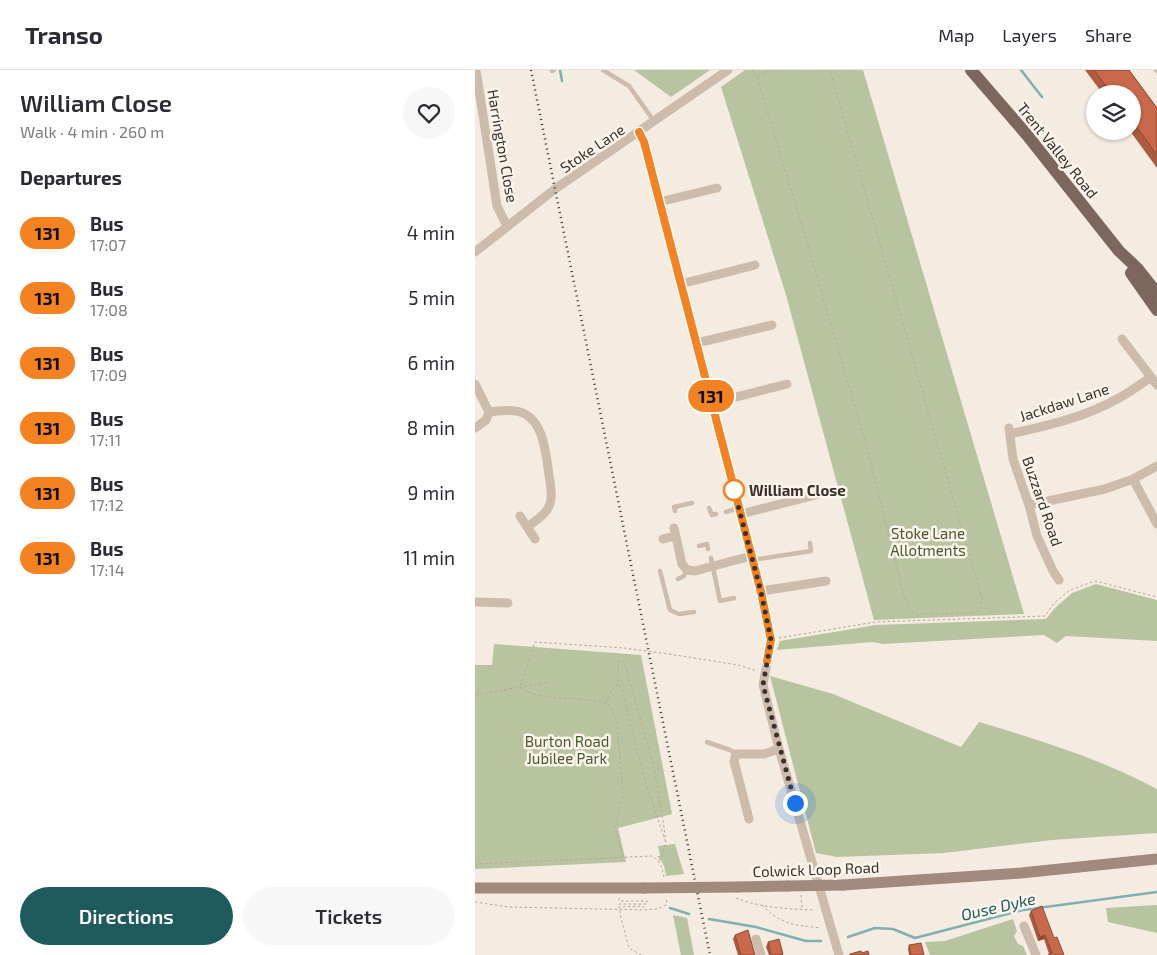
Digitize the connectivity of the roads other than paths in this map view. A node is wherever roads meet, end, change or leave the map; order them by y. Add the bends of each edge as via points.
1 (476, 70) edge
2 (603, 70) edge
3 (728, 70) edge
4 (971, 70) edge
5 (655, 122) junction
6 (639, 132) junction
7 (717, 188) dead end
8 (659, 202) junction
9 (507, 226) junction
10 (1119, 251) junction
11 (475, 252) edge
12 (755, 265) dead end
13 (681, 284) junction
14 (1157, 293) edge
15 (1157, 310) edge
16 (772, 325) dead end
17 (1122, 340) dead end
18 (697, 343) junction
19 (1151, 377) junction
20 (475, 384) edge
21 (787, 384) dead end
22 (1157, 385) edge
23 (713, 403) junction
24 (489, 412) junction
25 (475, 428) edge
26 (1009, 431) joint
27 (1157, 466) edge
28 (1133, 479) junction
29 (831, 491) dead end
30 (692, 503) dead end
31 (1029, 505) junction
32 (709, 508) dead end
33 (675, 511) dead end
34 (726, 512) dead end
35 (740, 512) junction
36 (717, 514) dead end
37 (520, 516) dead end
38 (1157, 524) edge
39 (527, 528) junction
40 (663, 538) dead end
41 (535, 539) dead end
42 (811, 543) dead end
43 (699, 546) dead end
44 (707, 549) dead end
45 (752, 558) junction
46 (711, 562) junction
47 (687, 570) junction
48 (660, 571) dead end
49 (678, 579) dead end
50 (1059, 580) dead end
51 (826, 581) dead end
52 (761, 592) junction
53 (734, 598) dead end
54 (475, 602) edge
55 (508, 603) dead end
56 (694, 612) dead end
57 (707, 742) dead end
58 (779, 749) junction
59 (736, 754) junction
60 (749, 819) dead end
61 (1157, 859) edge
62 (475, 888) edge
63 (1024, 926) dead end
64 (756, 939) dead end
65 (761, 955) edge
66 (839, 955) edge
67 (1036, 955) edge

1 - 9 street, Harrington Close via 497,206
2 - 5 lane via 629,86
3 - 5 street, Stoke Lane
4 - 10 main road, Trent Valley Road
5 - 6 street, Stoke Lane
6 - 8 street
6 - 9 street, Stoke Lane
7 - 8 street
8 - 13 street
9 - 11 street, Stoke Lane
10 - 14 main road, Trent Valley Road
10 - 15 main road, Trent Valley Road
12 - 13 street
13 - 18 street
16 - 18 street
17 - 19 street
18 - 23 street
19 - 22 street
19 - 26 street, Jackdaw Lane via 1098,408 1029,430
20 - 24 street
21 - 23 street
23 - 35 street
24 - 25 street via 486,420
24 - 39 street via 520,412 529,416 540,433 551,499 545,512
26 - 31 street, Buzzard Road via 1013,458
27 - 28 street
28 - 31 street via 1100,490
28 - 38 street
29 - 35 street
30 - 33 lane via 673,507
31 - 50 street, Buzzard Road via 1037,536
32 - 36 lane via 712,515
34 - 35 lane
35 - 45 street
37 - 39 street
39 - 41 street
40 - 47 street via 675,528 682,564
42 - 45 lane via 811,552
43 - 44 lane via 707,544
45 - 46 street
45 - 52 street
46 - 47 street via 695,571
46 - 53 lane via 720,601
47 - 49 lane
48 - 56 lane via 670,610 679,614
51 - 52 street
52 - 58 street via 771,640 763,685
54 - 55 street
57 - 59 lane
58 - 59 street via 764,754
58 - 66 street
59 - 60 street via 734,761
61 - 62 main road, Colwick Loop Road, bridge via 1021,873 788,886 736,892 644,888
63 - 67 street
64 - 65 street

